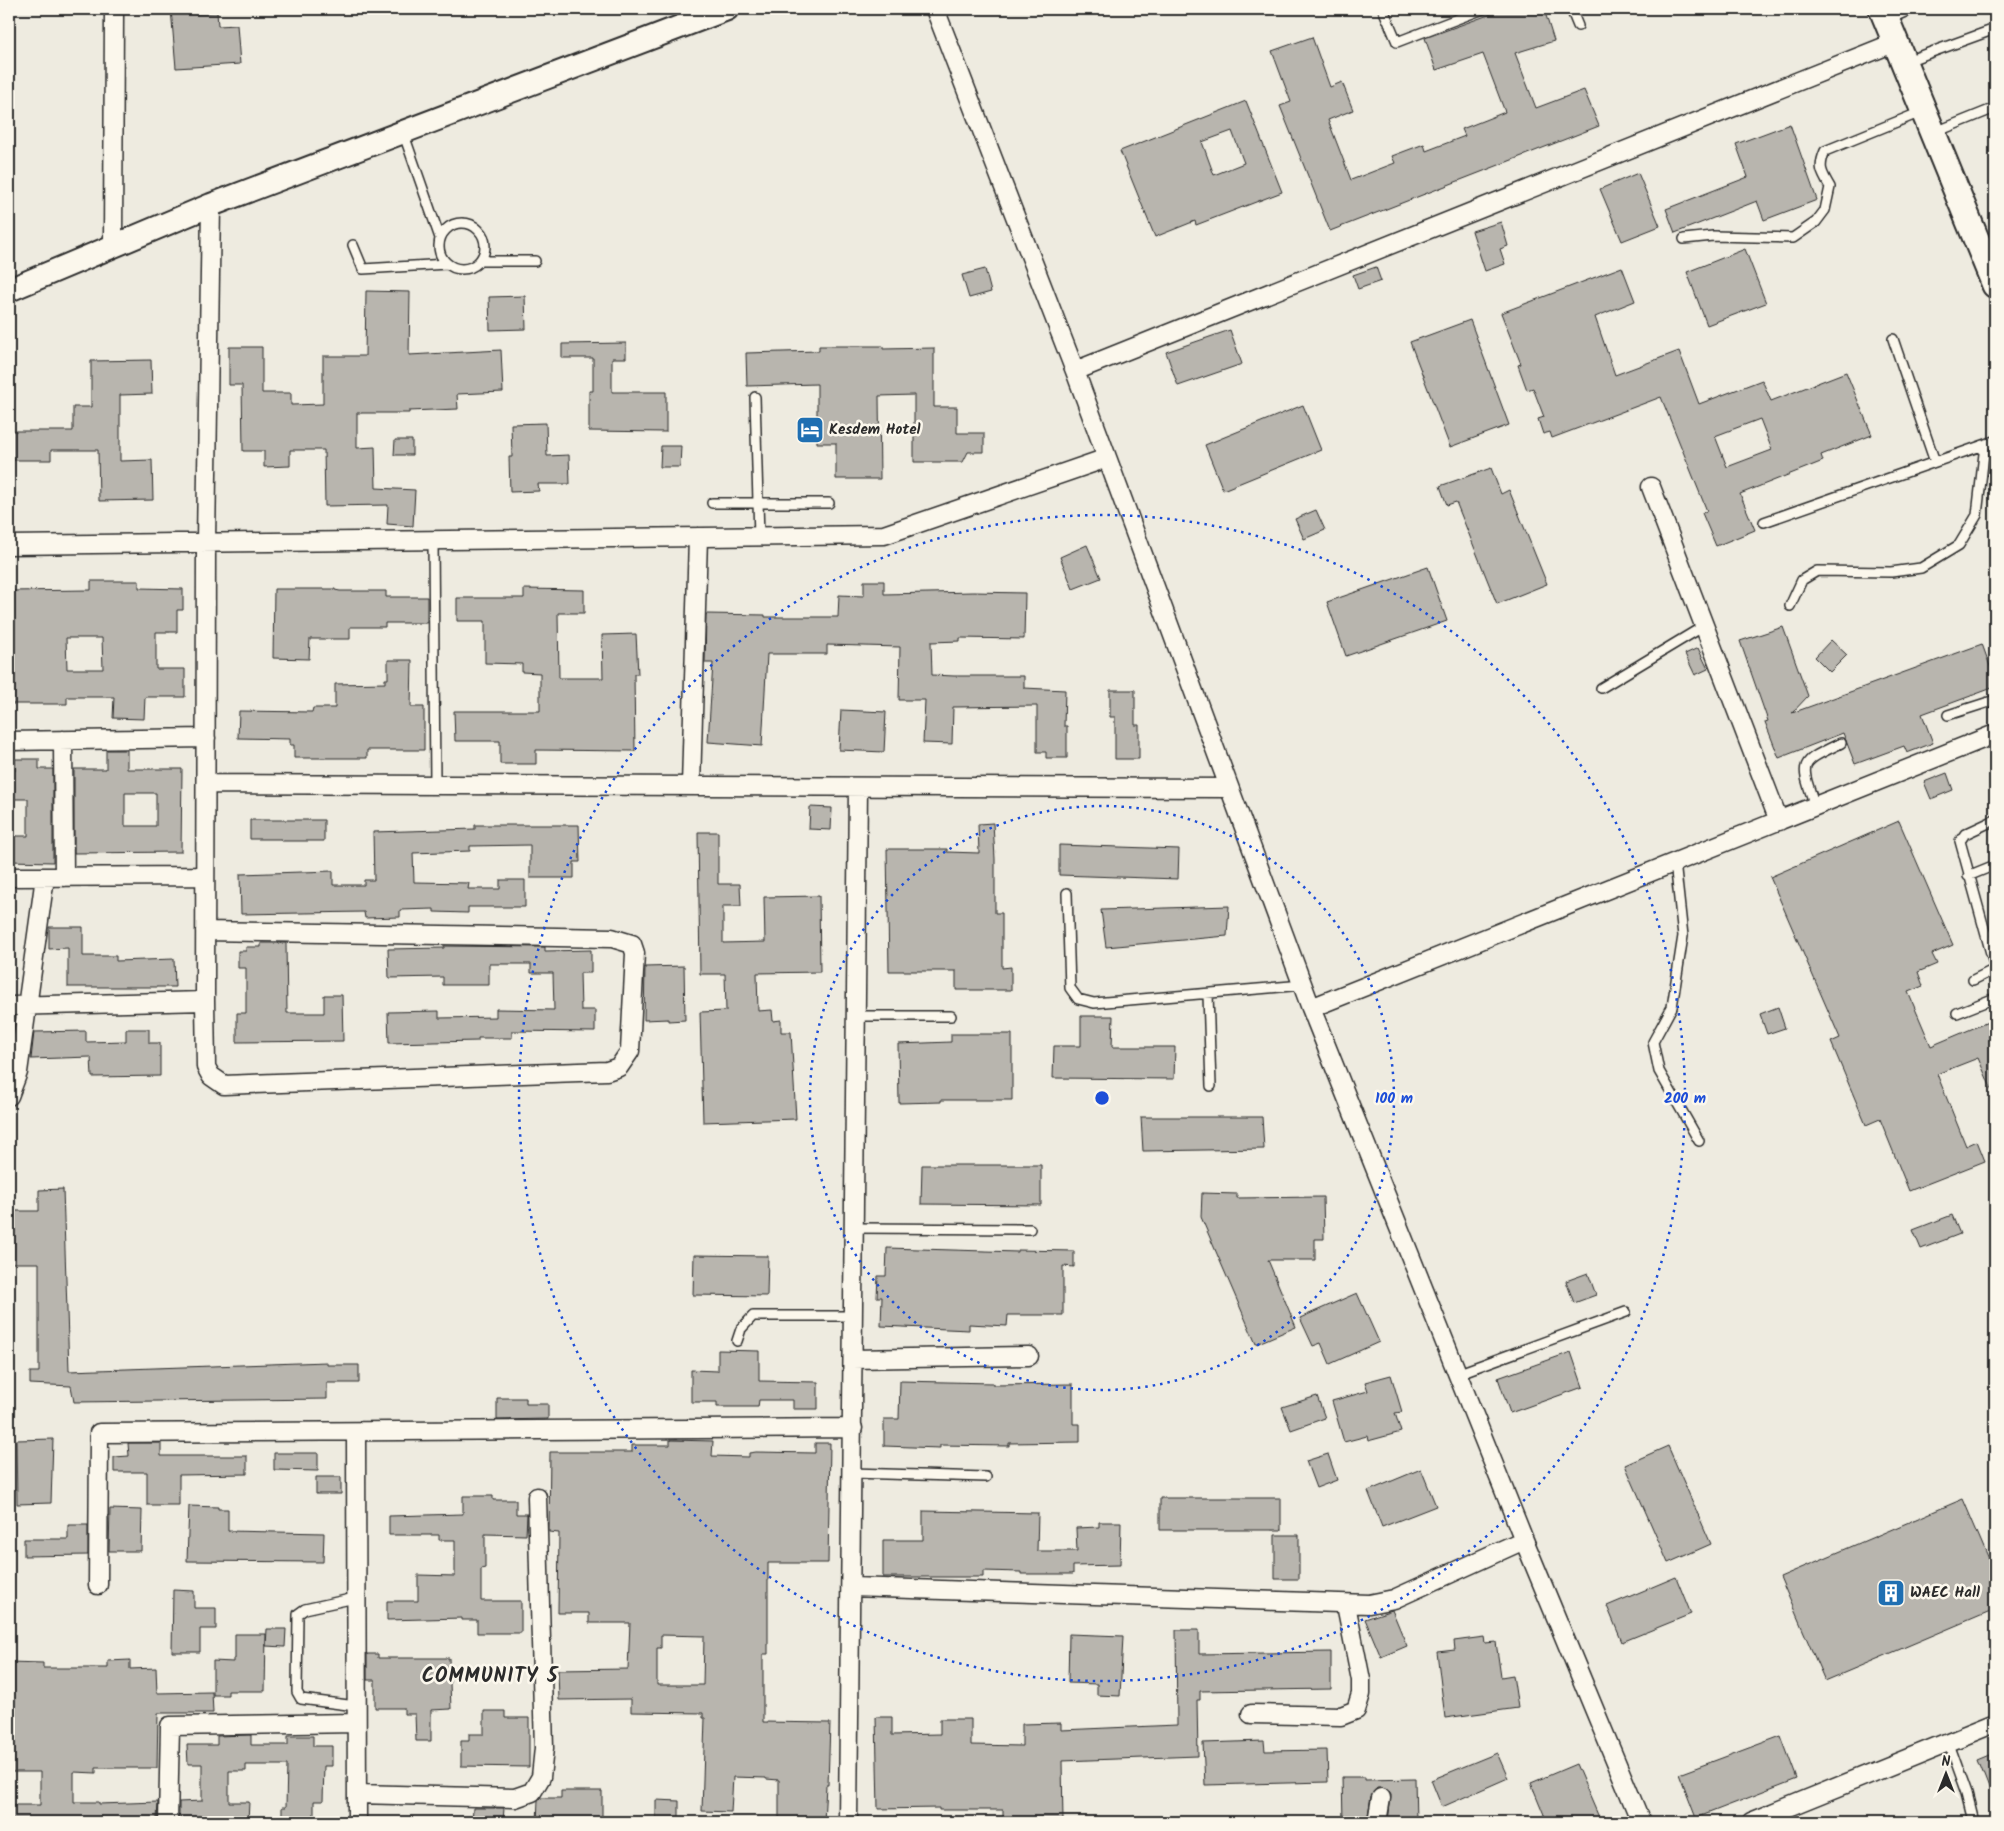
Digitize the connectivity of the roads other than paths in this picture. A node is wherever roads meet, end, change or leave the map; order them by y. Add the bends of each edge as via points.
1 (114, 9) edge
2 (727, 9) edge
3 (935, 9) edge
4 (1383, 9) edge
5 (1483, 9) edge
6 (1571, 9) edge
7 (1912, 9) edge
8 (1578, 26) dead end
9 (1995, 29) edge
10 (1892, 33) edge
11 (1995, 108) edge
12 (1928, 122) junction
13 (403, 132) junction
14 (211, 205) junction
15 (440, 238) junction
16 (1684, 239) dead end
17 (353, 245) dead end
18 (114, 246) junction
19 (480, 261) junction
20 (534, 261) dead end
21 (447, 264) junction
22 (1994, 278) edge
23 (9, 290) edge
24 (1893, 339) dead end
25 (1074, 372) junction
26 (755, 397) dead end
27 (1995, 441) edge
28 (1985, 445) junction
29 (1107, 458) junction
30 (1935, 462) junction
31 (1651, 487) dead end
32 (712, 503) dead end
33 (758, 503) junction
34 (829, 503) dead end
35 (1764, 522) dead end
36 (698, 537) junction
37 (759, 537) junction
38 (433, 540) junction
39 (206, 542) junction
40 (9, 544) edge
41 (1790, 606) dead end
42 (1704, 626) junction
43 (1601, 688) dead end
44 (1995, 700) edge
45 (1948, 715) dead end
46 (1995, 734) edge
47 (206, 738) junction
48 (63, 740) junction
49 (9, 741) edge
50 (1841, 743) dead end
51 (206, 784) junction
52 (435, 784) junction
53 (691, 786) junction
54 (858, 787) junction
55 (1229, 788) junction
56 (1815, 806) junction
57 (1995, 820) edge
58 (1779, 821) junction
59 (1675, 862) junction
60 (1995, 865) edge
61 (205, 876) junction
62 (1968, 876) junction
63 (9, 877) edge
64 (45, 877) junction
65 (64, 877) junction
66 (1067, 893) dead end
67 (205, 931) junction
68 (1995, 968) edge
69 (1972, 980) dead end
70 (1303, 985) junction
71 (1208, 994) junction
72 (1995, 998) edge
73 (205, 1001) junction
74 (9, 1006) edge
75 (28, 1006) junction
76 (1311, 1008) junction
77 (1957, 1013) dead end
78 (855, 1016) junction
79 (951, 1016) dead end
80 (1210, 1086) dead end
81 (9, 1096) edge
82 (1700, 1141) dead end
83 (854, 1228) junction
84 (1030, 1228) dead end
85 (1626, 1312) dead end
86 (854, 1316) junction
87 (737, 1341) dead end
88 (1029, 1356) dead end
89 (853, 1358) junction
90 (1457, 1374) junction
91 (852, 1428) junction
92 (356, 1432) junction
93 (852, 1473) junction
94 (986, 1477) dead end
95 (537, 1497) dead end
96 (1524, 1540) junction
97 (98, 1585) dead end
98 (852, 1587) junction
99 (355, 1598) junction
100 (1346, 1605) junction
101 (356, 1714) junction
102 (1251, 1714) dead end
103 (1995, 1723) edge
104 (1948, 1741) junction
105 (357, 1794) junction
106 (1380, 1798) dead end
107 (168, 1822) edge
108 (357, 1822) edge
109 (848, 1822) edge
110 (1377, 1822) edge
111 (1641, 1822) edge
112 (1751, 1822) edge
113 (1974, 1822) edge

1 - 18 street
2 - 13 street
3 - 25 street
4 - 5 lane via 1397,42
6 - 8 lane
7 - 10 lane
9 - 10 lane
10 - 12 main road
10 - 25 street
11 - 12 lane
12 - 16 lane via 1825,150 1820,162 1830,187 1825,210 1816,222 1793,238 1713,236
12 - 22 main road
13 - 14 street
13 - 15 lane
14 - 18 street
14 - 39 street
15 - 19 lane via 449,227 470,225 484,240 484,255
15 - 21 lane via 440,252
17 - 21 lane via 363,269
18 - 23 street
19 - 20 lane
19 - 21 lane via 468,269
24 - 30 lane
25 - 29 street
26 - 33 lane
27 - 28 lane
28 - 30 lane
28 - 41 lane via 1977,515 1959,545 1922,568 1891,572 1817,571 1802,580
29 - 37 street via 884,535
29 - 55 street
30 - 35 lane
31 - 42 street
32 - 33 lane
33 - 34 lane
33 - 37 lane
36 - 37 street
36 - 38 street
36 - 53 street
38 - 39 street
38 - 52 lane
39 - 40 street
39 - 47 street
42 - 43 lane
42 - 58 street
44 - 45 lane
46 - 56 street
47 - 48 street
47 - 51 street
48 - 49 street
48 - 65 street
50 - 56 lane via 1810,758 1805,766 1804,776
51 - 52 street
51 - 61 street
52 - 53 street
53 - 54 street
54 - 55 street
54 - 78 street
55 - 70 street
56 - 58 street
57 - 62 lane via 1965,834 1960,841
58 - 59 street
59 - 76 street
59 - 82 lane via 1683,936 1672,1007 1653,1042 1659,1071
60 - 62 lane
61 - 65 street
61 - 67 street
62 - 68 lane
63 - 64 street
64 - 65 street
64 - 75 street
66 - 71 lane via 1070,988 1078,998 1094,1003
67 - 73 street
67 - 73 street via 612,938 632,944 635,953 630,1051 618,1067 607,1071 224,1085 211,1076 206,1067
68 - 69 lane
70 - 71 lane
70 - 76 street
71 - 80 lane
72 - 77 lane
73 - 75 street
74 - 75 street
75 - 81 street via 18,1072
76 - 90 street
78 - 79 lane
78 - 83 street
83 - 84 lane
83 - 86 street
85 - 90 lane
86 - 87 lane via 753,1316 741,1328
86 - 89 street
88 - 89 street
89 - 91 street
90 - 96 street
91 - 92 street
91 - 93 street
92 - 97 street via 99,1433
92 - 99 street
93 - 94 lane
93 - 98 street
95 - 105 street via 544,1748 541,1777 532,1792 514,1798
96 - 100 street via 1394,1599
96 - 111 street
98 - 100 street
98 - 109 street
99 - 101 street
99 - 101 lane via 298,1614 297,1692 301,1700
100 - 102 street via 1361,1680 1362,1694 1356,1710 1341,1716
101 - 105 street
101 - 107 street via 170,1726
103 - 104 street
104 - 112 street
104 - 113 lane
105 - 108 street
106 - 110 street

